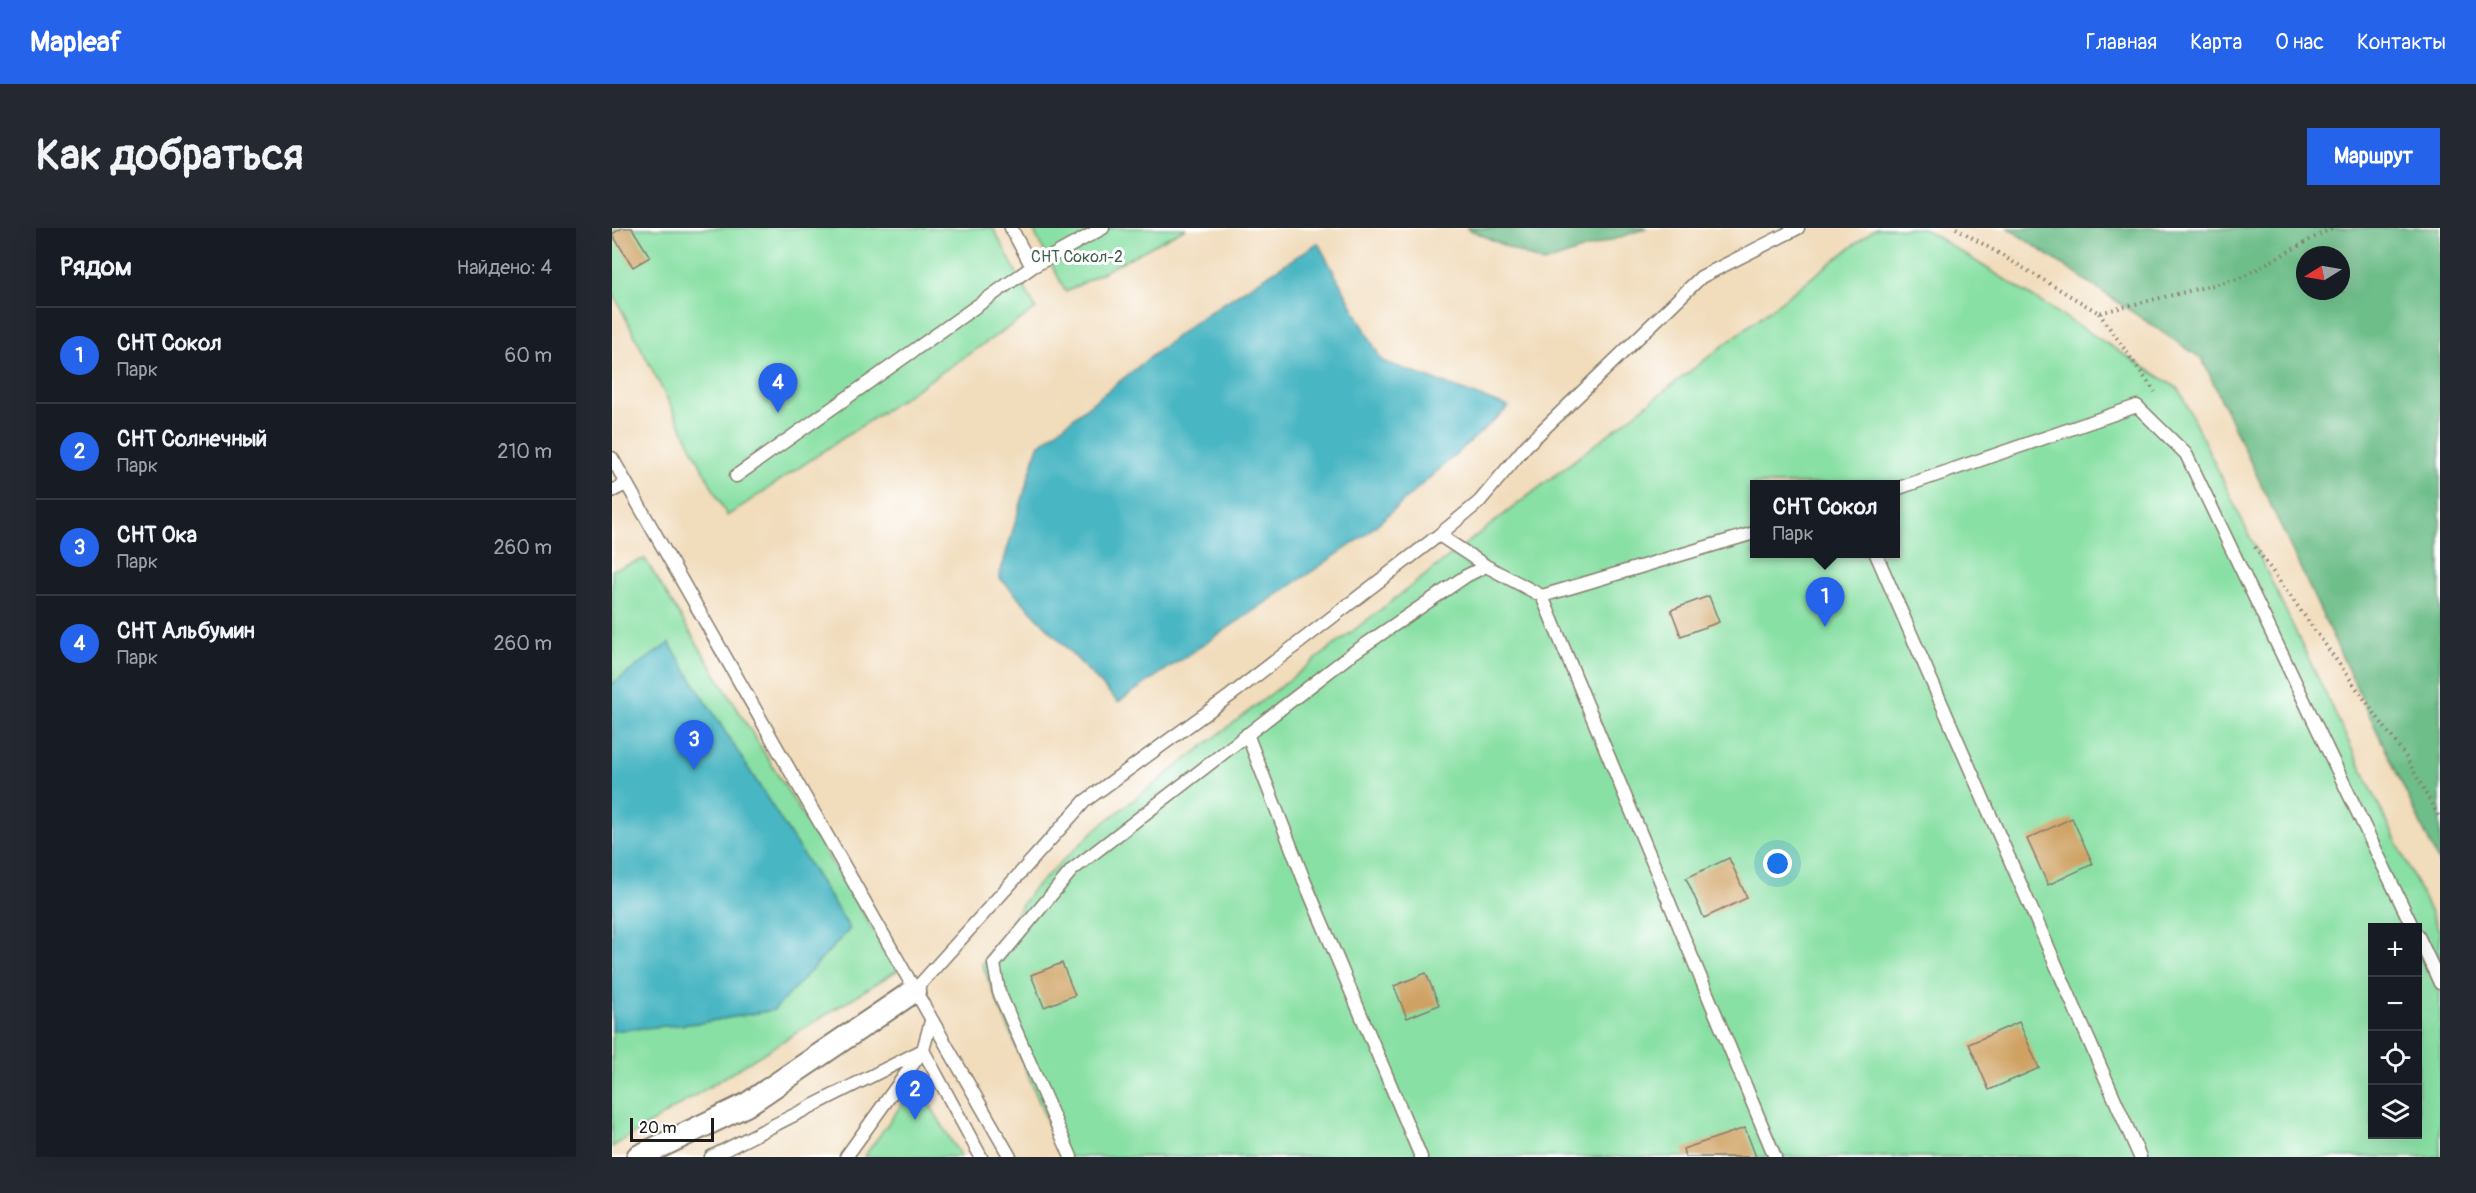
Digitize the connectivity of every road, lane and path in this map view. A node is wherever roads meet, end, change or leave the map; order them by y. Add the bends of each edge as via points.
1 (1011, 228) edge
2 (1103, 228) edge
3 (1798, 228) edge
4 (1956, 228) edge
5 (2332, 228) edge
6 (1032, 267) junction
7 (2099, 313) junction
8 (2156, 394) dead end
9 (612, 458) edge
10 (736, 476) dead end
11 (626, 484) junction
12 (1900, 488) edge
13 (612, 491) edge
14 (1750, 534) edge
15 (1438, 535) junction
16 (2251, 541) dead end
17 (1878, 558) edge
18 (1486, 566) junction
19 (1542, 596) junction
20 (1247, 734) junction
21 (2440, 819) edge
22 (2411, 923) edge
23 (2422, 945) edge
24 (2440, 983) edge
25 (914, 991) junction
26 (931, 1021) junction
27 (923, 1050) junction
28 (638, 1157) edge
29 (711, 1157) edge
30 (846, 1157) edge
31 (981, 1157) edge
32 (1010, 1157) edge
33 (1071, 1157) edge
34 (1421, 1157) edge
35 (1774, 1157) edge
36 (2140, 1157) edge

1 - 6 lane
2 - 6 lane
3 - 15 lane via 1701,277 1526,446 1479,502
4 - 7 path
5 - 7 path via 2238,279
6 - 10 lane
7 - 8 path
9 - 11 lane
11 - 13 lane
11 - 25 lane
12 - 22 lane via 2137,406 2186,454
14 - 19 lane
15 - 18 lane
15 - 25 lane via 1085,801
16 - 21 path via 2406,757
17 - 36 lane
18 - 19 lane
18 - 20 lane via 1362,647
19 - 35 lane
20 - 33 lane via 1072,870 994,964 999,992
20 - 34 lane
23 - 24 lane
25 - 26 lane
25 - 28 street via 746,1105
26 - 27 lane
26 - 32 lane
27 - 29 lane
27 - 30 lane
27 - 31 lane

